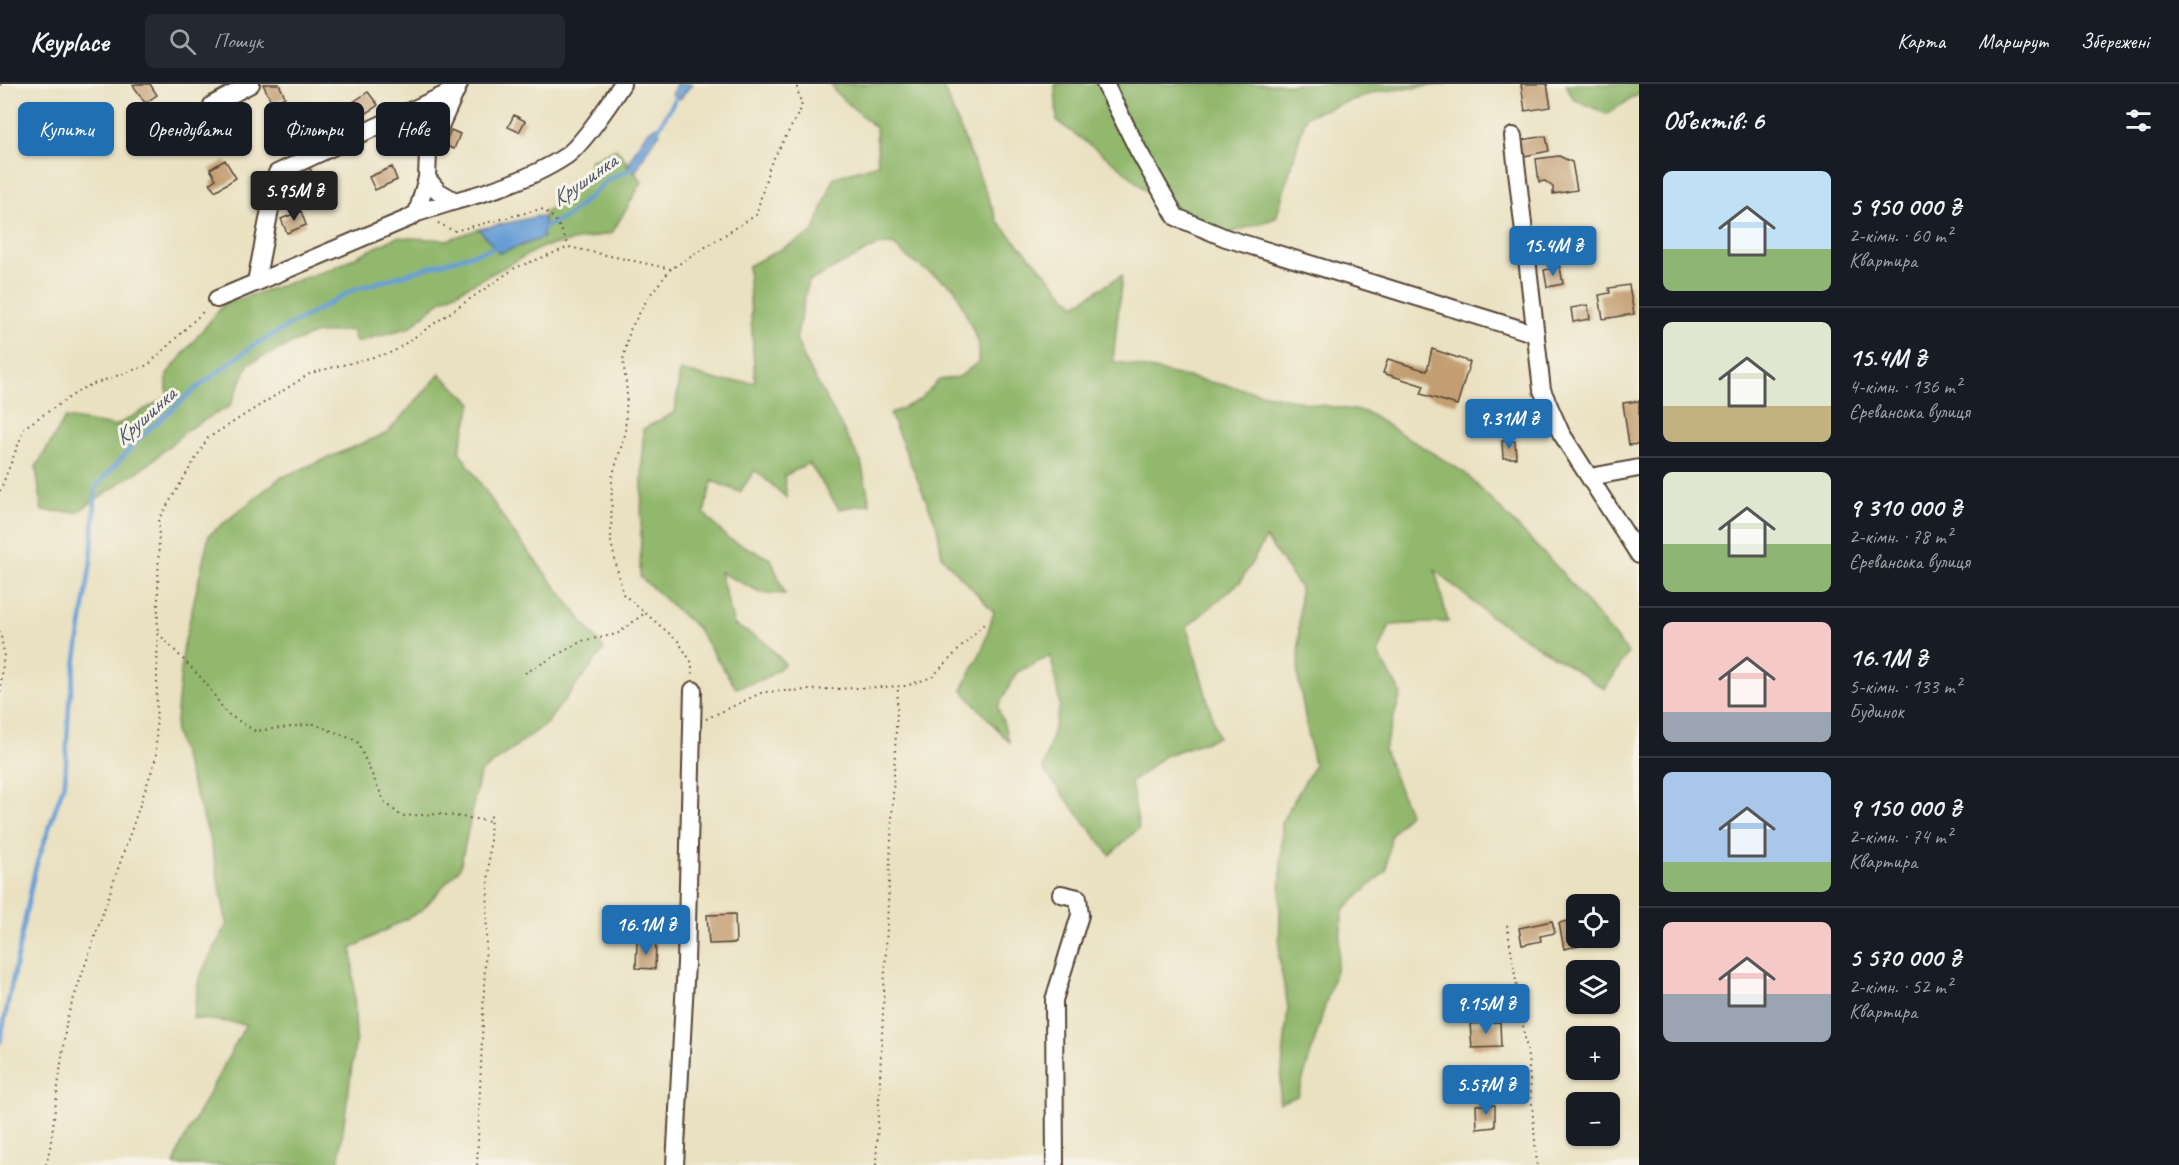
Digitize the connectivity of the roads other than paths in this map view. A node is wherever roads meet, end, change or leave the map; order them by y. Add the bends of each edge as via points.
1 (251, 84) edge
2 (622, 84) edge
3 (1105, 84) edge
4 (458, 87) edge
5 (218, 102) edge
6 (1513, 136) dead end
7 (427, 178) junction
8 (455, 201) junction
9 (417, 213) junction
10 (256, 282) junction
11 (217, 299) road end
12 (1536, 334) junction
13 (1639, 468) edge
14 (1590, 477) junction
15 (1639, 555) edge
16 (693, 690) road end
17 (1061, 894) dead end
18 (675, 1165) edge
19 (1055, 1165) edge

1 - 5 street
2 - 8 street via 599,119 567,155 493,191
3 - 12 street via 1176,217 1226,238
4 - 7 street via 428,153
4 - 10 street via 277,173
6 - 12 street
7 - 8 street
7 - 9 street
8 - 9 street
9 - 10 street
10 - 11 street
12 - 14 street via 1542,390 1561,432
13 - 14 street
14 - 15 street
16 - 18 street via 686,963
17 - 19 street via 1078,898 1080,915 1054,1000

